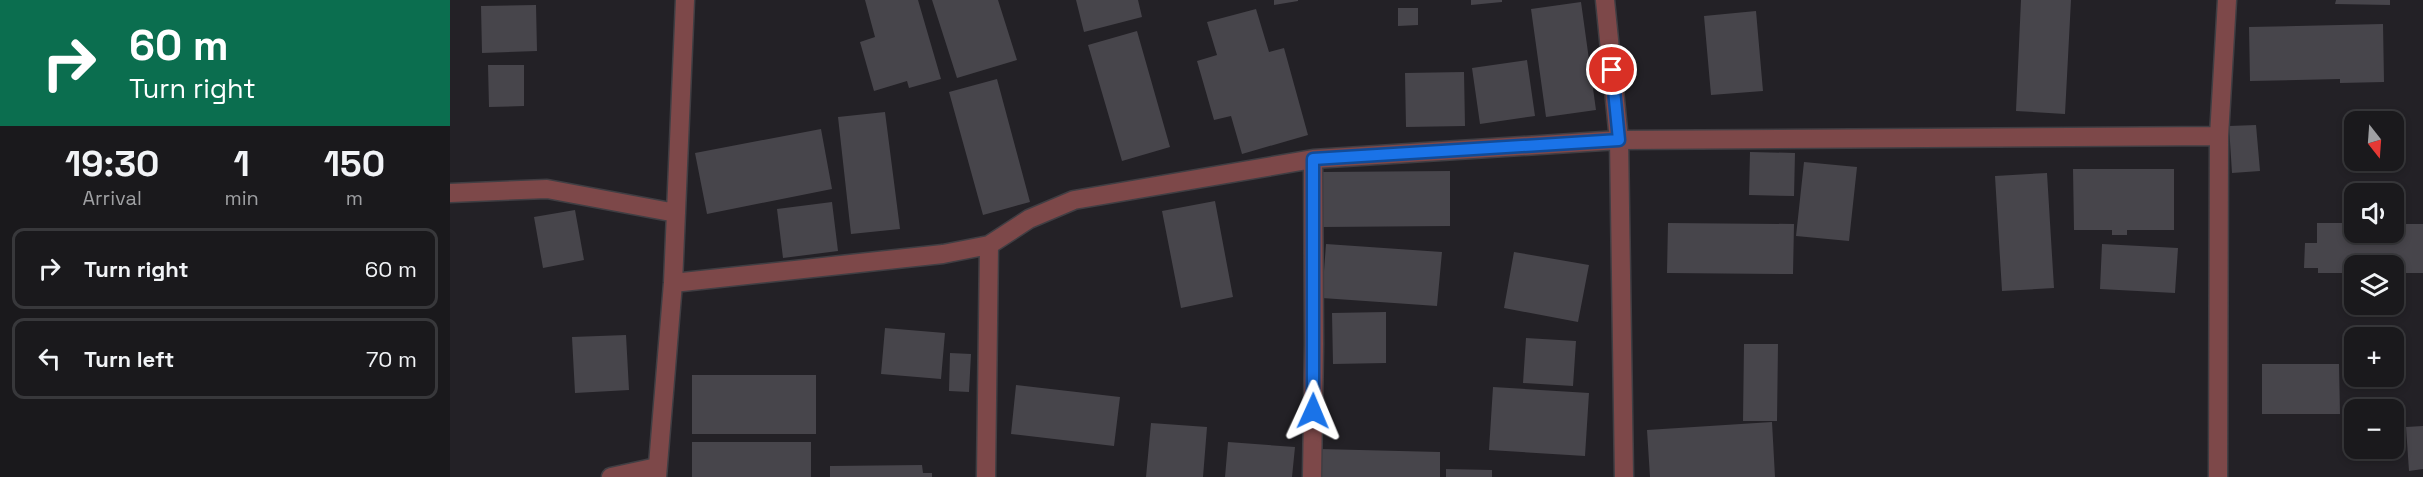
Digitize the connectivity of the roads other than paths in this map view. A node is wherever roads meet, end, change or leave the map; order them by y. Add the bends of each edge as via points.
1 (685, 0) edge
2 (1605, 0) edge
3 (2227, 0) edge
4 (2219, 136) junction
5 (1619, 140) junction
6 (1313, 159) junction
7 (450, 193) edge
8 (676, 213) junction
9 (989, 245) junction
10 (673, 283) junction
11 (657, 472) edge
12 (611, 477) edge
13 (986, 477) edge
14 (1312, 477) edge
15 (1624, 477) edge
16 (2218, 477) edge

1 - 8 street
2 - 5 street
3 - 4 street
4 - 5 street
4 - 16 street
5 - 6 street
5 - 15 street
6 - 9 street via 1074,200 1029,219
6 - 14 street
7 - 8 street via 547,189
8 - 10 street
9 - 10 street via 943,254
9 - 13 street
10 - 11 street
11 - 12 street

